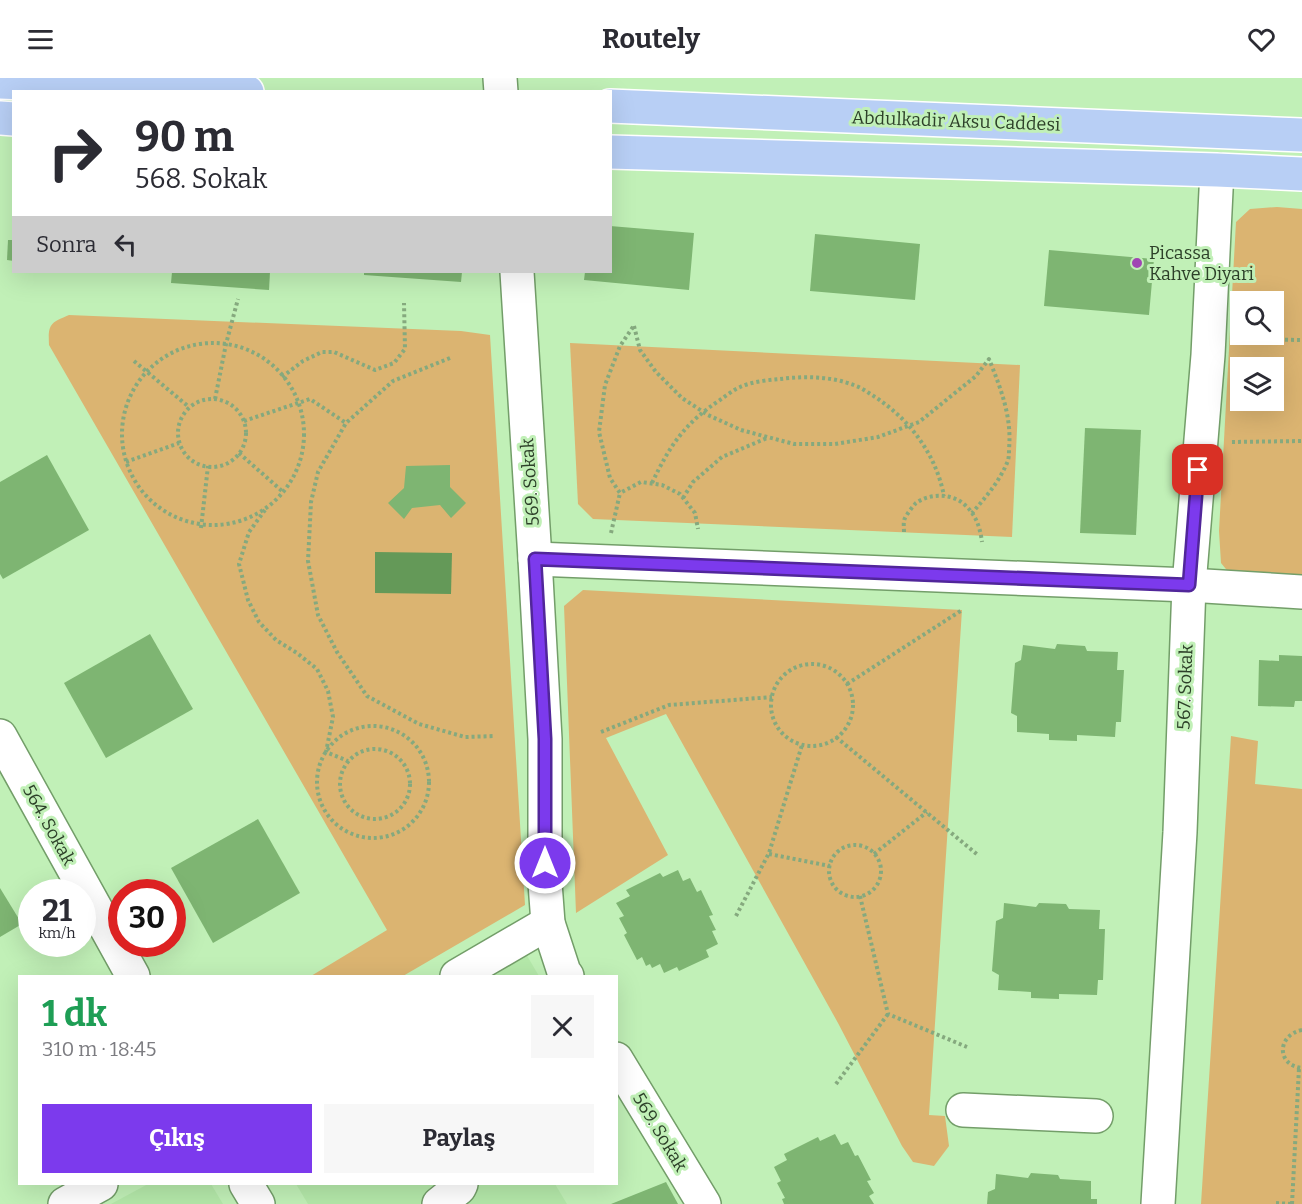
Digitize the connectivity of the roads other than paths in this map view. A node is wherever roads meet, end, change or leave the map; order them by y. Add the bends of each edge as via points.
1 (0, 82) edge
2 (198, 90) edge
3 (612, 106) edge
4 (1302, 135) edge
5 (612, 152) edge
6 (1217, 170) junction
7 (1302, 174) edge
8 (517, 273) edge
9 (535, 559) junction
10 (1189, 585) junction
11 (1302, 592) edge
12 (0, 736) edge
13 (548, 923) junction
14 (132, 975) edge
15 (459, 975) edge
16 (566, 975) edge
17 (618, 1062) edge
18 (963, 1110) dead end
19 (1096, 1116) dead end
20 (99, 1185) edge
21 (247, 1185) edge
22 (461, 1185) edge
23 (65, 1204) edge
24 (258, 1204) edge
25 (439, 1204) edge
26 (704, 1204) edge
27 (1158, 1204) edge

1 - 2 main road
3 - 4 main road, Abdulkadir Aksu Caddesi
5 - 6 main road
6 - 7 main road
6 - 10 street, 567. Sokak via 1209,339
8 - 9 street, 569. Sokak
9 - 10 street
9 - 13 street, 569. Sokak via 545,739
10 - 11 street
10 - 27 street, 567. Sokak via 1180,832
12 - 14 street, 564. Sokak
13 - 15 street
13 - 16 street, 569. Sokak
17 - 26 street, 569. Sokak
18 - 19 street
20 - 23 street
21 - 24 street
22 - 25 street

